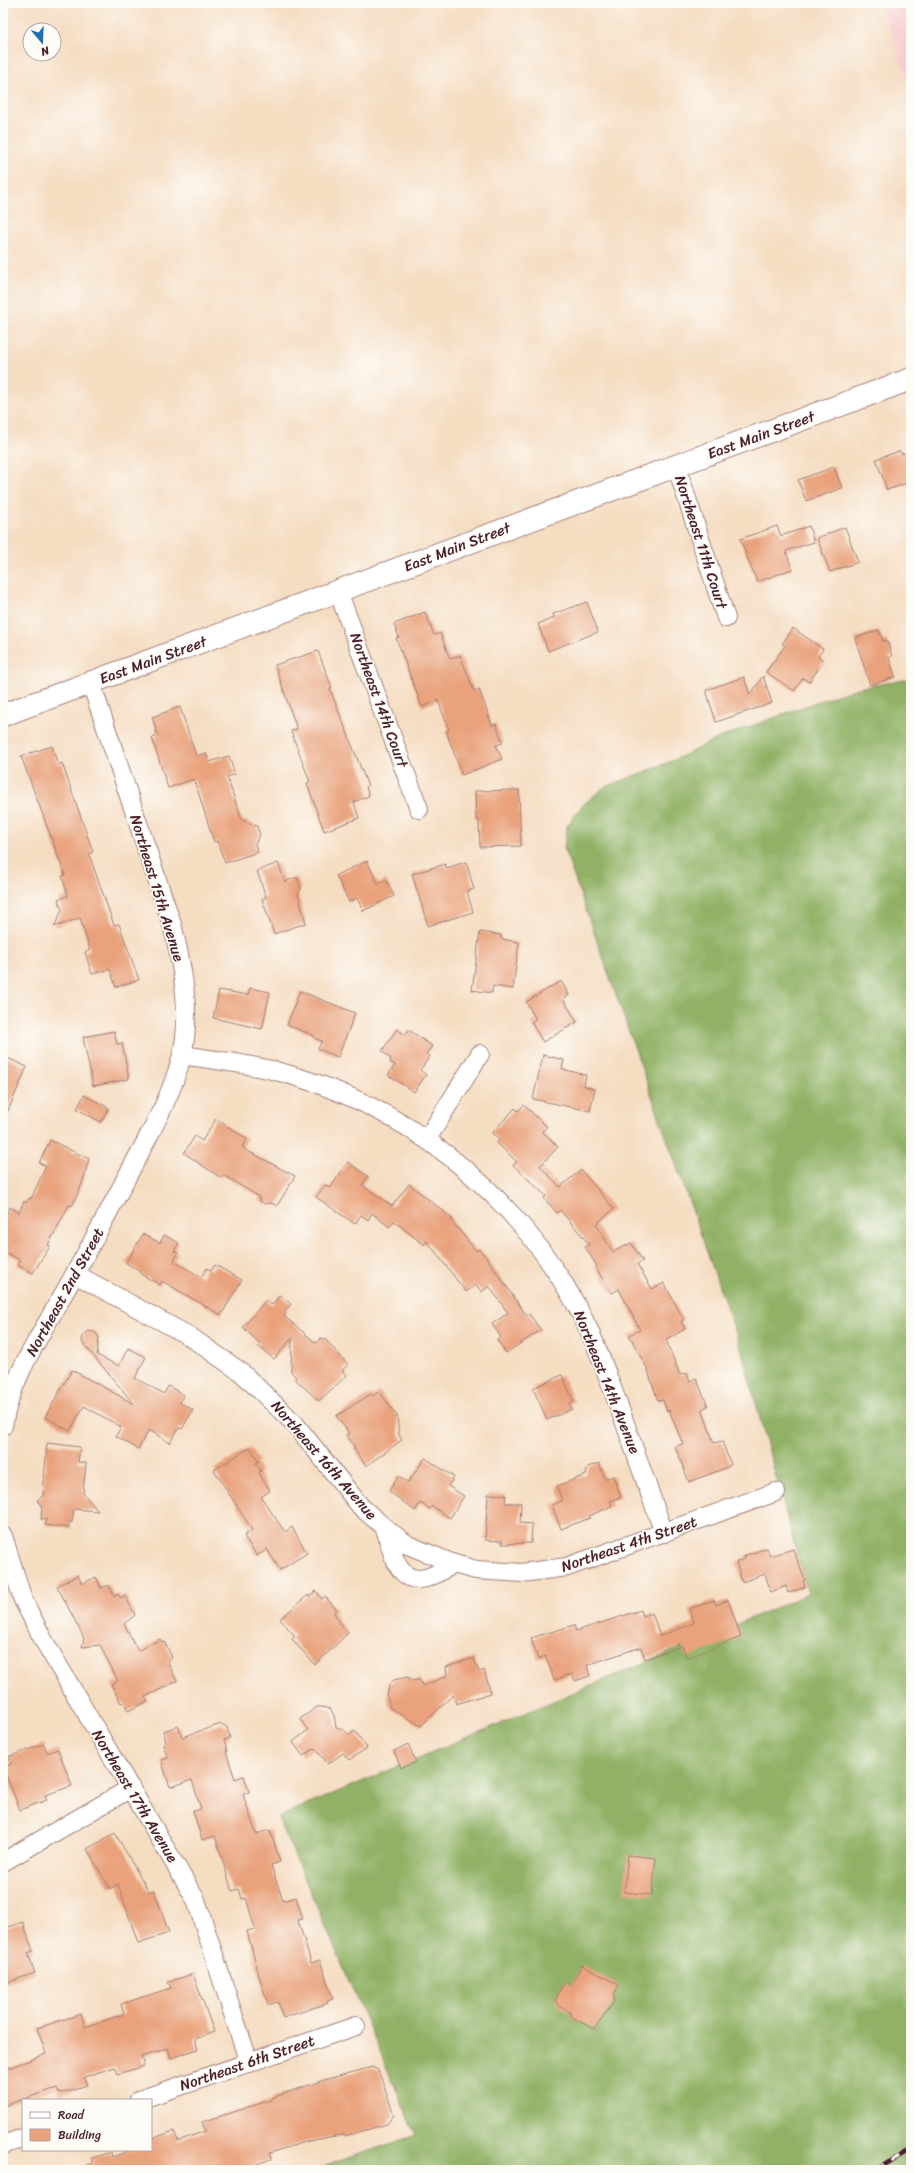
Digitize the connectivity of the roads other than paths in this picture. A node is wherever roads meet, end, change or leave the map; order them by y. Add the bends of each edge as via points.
1 (911, 379) edge
2 (676, 465) junction
3 (338, 592) junction
4 (726, 618) dead end
5 (91, 683) junction
6 (3, 715) edge
7 (419, 809) dead end
8 (480, 1054) dead end
9 (182, 1055) junction
10 (427, 1139) junction
11 (135, 1162) joint
12 (75, 1274) junction
13 (3, 1426) edge
14 (776, 1492) dead end
15 (385, 1528) junction
16 (664, 1533) junction
17 (3, 1536) edge
18 (454, 1564) junction
19 (131, 1788) junction
20 (3, 1862) edge
21 (356, 2026) dead end
22 (249, 2063) junction
23 (142, 2099) edge
24 (22, 2138) edge
25 (3, 2145) edge

1 - 2 main road, East Main Street
2 - 3 main road, East Main Street
2 - 4 street, Northeast 11th Court
3 - 5 main road, East Main Street
3 - 7 street, Northeast 14th Court
5 - 6 main road, East Main Street
5 - 9 street, Northeast 15th Avenue via 172,924 181,959 185,995
8 - 10 street
9 - 10 street, Northeast 14th Avenue via 263,1068 301,1078 363,1103
9 - 11 street, Northeast 15th Avenue via 167,1096
10 - 16 street, Northeast 14th Avenue via 490,1191 518,1221 558,1274 589,1331
11 - 12 street, Northeast 2nd Street
12 - 13 street, Northeast 2nd Street via 15,1384
12 - 15 street, Northeast 16th Avenue via 189,1336 241,1372 295,1424 362,1507
14 - 16 street, Northeast 4th Street
15 - 18 street, Northeast 16th Avenue via 408,1545
15 - 18 street via 397,1566 410,1577 428,1577
16 - 18 street, Northeast 4th Street via 593,1559 545,1571 499,1572
17 - 19 street, Northeast 17th Avenue via 22,1600
19 - 20 street
19 - 22 street, Northeast 17th Avenue via 196,1900
21 - 22 street, Northeast 6th Street
22 - 23 street, Northeast 6th Street
24 - 25 street

